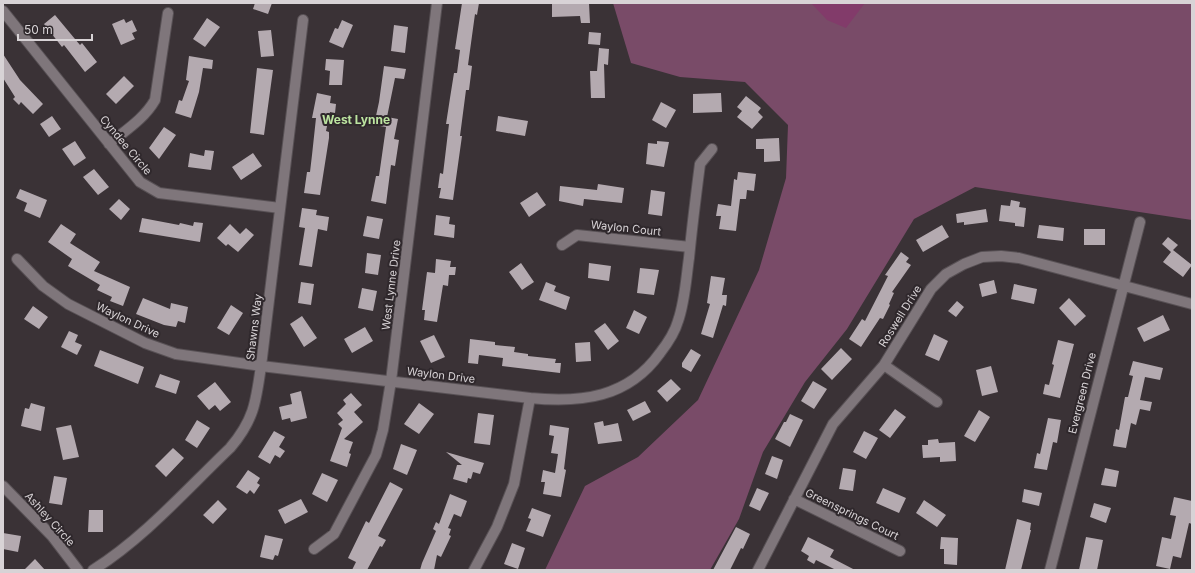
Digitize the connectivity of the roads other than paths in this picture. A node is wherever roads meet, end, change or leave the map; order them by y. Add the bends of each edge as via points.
1 (437, 3) edge
2 (3, 11) edge
3 (168, 12) dead end
4 (303, 20) dead end
5 (109, 144) junction
6 (712, 149) dead end
7 (280, 208) junction
8 (1140, 222) dead end
9 (562, 245) dead end
10 (690, 247) junction
11 (17, 259) dead end
12 (1122, 286) junction
13 (1192, 304) edge
14 (884, 365) junction
15 (261, 366) junction
16 (391, 381) junction
17 (530, 398) junction
18 (937, 402) dead end
19 (3, 486) edge
20 (794, 499) junction
21 (314, 549) dead end
22 (900, 551) dead end
23 (78, 570) edge
24 (93, 570) edge
25 (474, 570) edge
26 (758, 570) edge
27 (1050, 570) edge

1 - 16 street, West Lynne Drive
2 - 5 street, Cyndee Circle
3 - 5 street via 155,100 138,121
4 - 7 street, Shawns Way
5 - 7 street, Cyndee Circle via 140,182 158,193
6 - 10 street, Waylon Drive via 700,164
7 - 15 street, Shawns Way
8 - 12 street, Evergreen Drive
9 - 10 street, Waylon Court via 577,235
10 - 17 street, Waylon Drive via 678,322 651,367 633,381 612,392 589,398
11 - 15 street, Waylon Drive via 43,286 68,304 145,343 176,354
12 - 13 street, Roswell Drive
12 - 14 street, Roswell Drive via 1019,258 982,257 946,274 931,289
12 - 27 street, Evergreen Drive
14 - 18 street
14 - 20 street, Roswell Drive via 833,424
15 - 16 street, Waylon Drive
15 - 24 street, Shawns Way via 257,397 244,432 136,539
16 - 17 street, Waylon Drive
16 - 21 street, West Lynne Drive via 376,455 334,534
17 - 25 street via 514,484 497,527
19 - 23 street, Ashley Circle via 52,536
20 - 22 street, Greensprings Court
20 - 26 street, Roswell Drive

